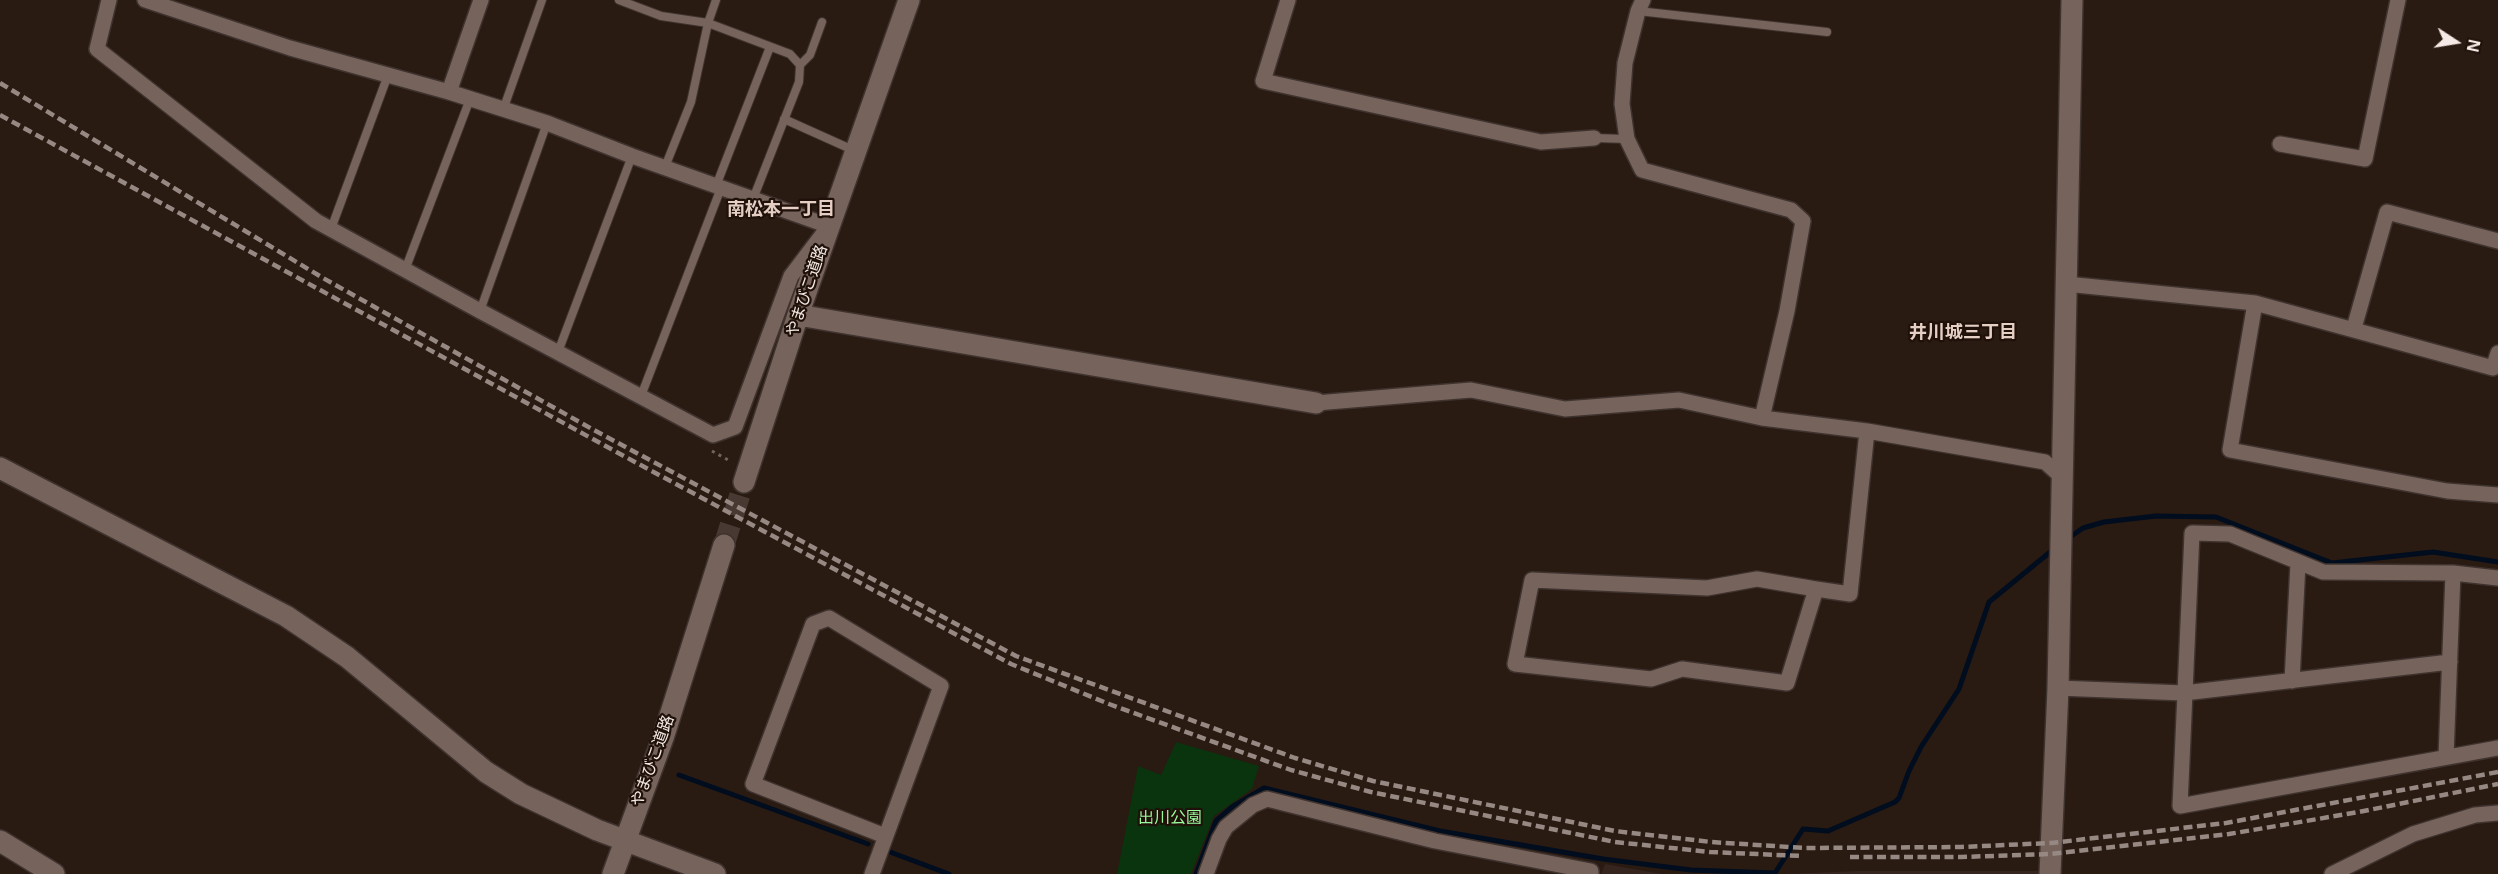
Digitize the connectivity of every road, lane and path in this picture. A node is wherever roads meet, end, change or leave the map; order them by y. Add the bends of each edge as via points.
1 (109, 0) edge
2 (145, 0) edge
3 (481, 0) edge
4 (542, 0) edge
5 (619, 0) edge
6 (716, 0) edge
7 (909, 0) edge
8 (1288, 0) edge
9 (2072, 0) edge
10 (2398, 0) edge
11 (1640, 5) edge
12 (822, 22) dead end
13 (708, 23) junction
14 (1827, 32) dead end
15 (770, 46) junction
16 (800, 65) junction
17 (388, 75) junction
18 (449, 92) junction
19 (470, 99) junction
20 (503, 110) junction
21 (784, 119) junction
22 (547, 123) junction
23 (1593, 138) joint
24 (1627, 139) junction
25 (2280, 144) dead end
26 (854, 151) junction
27 (632, 156) junction
28 (665, 167) junction
29 (718, 187) junction
30 (753, 199) junction
31 (829, 226) junction
32 (331, 229) junction
33 (2498, 241) edge
34 (405, 270) junction
35 (2068, 288) junction
36 (2255, 303) junction
37 (480, 311) junction
38 (798, 315) junction
39 (2354, 328) junction
40 (558, 352) junction
41 (2498, 353) edge
42 (641, 396) junction
43 (1316, 404) joint
44 (1762, 418) junction
45 (1867, 431) junction
46 (0, 468) edge
47 (2064, 478) junction
48 (744, 482) tunnel mouth
49 (2498, 495) edge
50 (724, 545) tunnel mouth
51 (2298, 563) junction
52 (2453, 573) junction
53 (2498, 578) edge
54 (1816, 589) junction
55 (2450, 662) junction
56 (2292, 681) junction
57 (2058, 688) junction
58 (2184, 693) junction
59 (2498, 748) edge
60 (2446, 757) junction
61 (2498, 813) edge
62 (885, 836) junction
63 (625, 840) junction
64 (0, 841) edge
65 (54, 874) edge
66 (613, 874) edge
67 (715, 874) edge
68 (872, 874) edge
69 (1206, 874) edge
70 (1591, 874) edge
71 (2050, 874) edge
72 (2332, 874) edge

1 - 32 street via 97,49
2 - 17 street via 290,48
3 - 18 street
4 - 20 lane
5 - 13 lane via 661,16
6 - 13 lane
7 - 26 street, やまびこ道路
8 - 23 street via 1263,81 1541,142
9 - 35 street
10 - 25 street via 2365,159
11 - 14 lane
11 - 24 street via 1624,74 1622,104
12 - 16 lane via 810,55
13 - 15 lane
13 - 28 lane via 691,102
15 - 16 lane via 790,54
15 - 29 lane
16 - 21 lane via 799,82
17 - 18 street
17 - 32 lane
18 - 19 street
19 - 20 street
19 - 34 lane
20 - 22 street
21 - 26 lane
21 - 30 lane
22 - 27 street
22 - 37 lane
23 - 24 lane
24 - 44 street via 1642,170 1791,210 1803,221
26 - 31 street, やまびこ道路
27 - 28 street
27 - 40 lane
28 - 29 street
29 - 30 street
29 - 42 lane
30 - 31 street
31 - 38 street, やまびこ道路
31 - 42 street via 791,276 735,427 713,435
32 - 34 street
33 - 39 street via 2387,212
34 - 37 street
35 - 36 street via 2076,285
35 - 47 street
36 - 39 street
36 - 49 street via 2230,450 2447,491
37 - 40 street
38 - 43 street
38 - 48 street, やまびこ道路
39 - 41 street via 2493,368
40 - 42 street
43 - 44 street via 1471,390 1565,409 1679,400
44 - 45 street
45 - 47 street via 2045,462
45 - 54 street via 1850,594
46 - 63 street via 286,616 347,657 486,772 557,812
47 - 57 street
50 - 63 street, やまびこ道路 via 663,738
51 - 52 street via 2323,572
51 - 56 street
51 - 58 street via 2230,534 2192,533
52 - 53 street
52 - 55 street
54 - 54 street via 1787,683 1682,669 1651,679 1515,664 1532,580 1707,588 1757,579
55 - 56 street
55 - 60 street
56 - 58 street
57 - 58 street
57 - 71 street
58 - 60 street via 2180,806
59 - 60 street
61 - 72 street via 2475,815 2413,834
62 - 62 street via 941,686 829,618 813,624 753,784
62 - 68 street
63 - 66 street, やまびこ道路
63 - 67 street
64 - 65 street
69 - 70 street via 1226,827 1245,810 1267,799 1435,841

